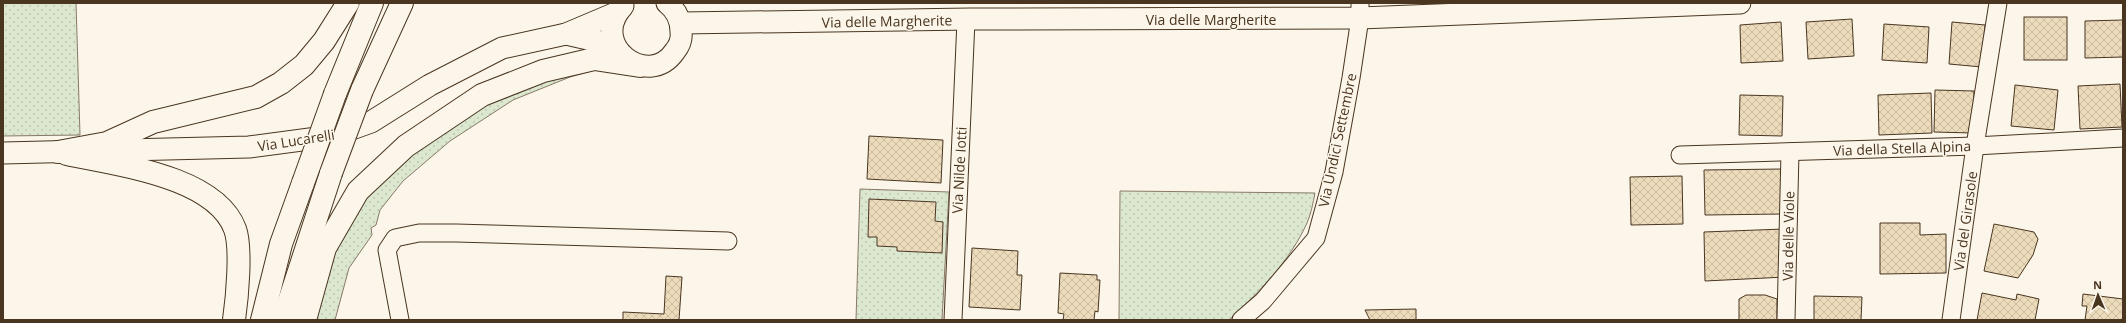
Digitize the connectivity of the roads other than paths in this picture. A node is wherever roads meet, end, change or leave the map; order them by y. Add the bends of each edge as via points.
1 (348, 3) edge
2 (372, 3) edge
3 (402, 3) edge
4 (667, 3) edge
5 (1740, 3) edge
6 (1998, 3) edge
7 (622, 7) edge
8 (1360, 11) edge
9 (966, 20) junction
10 (681, 23) junction
11 (566, 34) junction
12 (614, 44) junction
13 (640, 66) junction
14 (2123, 138) edge
15 (1975, 146) junction
16 (58, 152) junction
17 (1790, 152) junction
18 (3, 153) edge
19 (1680, 155) dead end
20 (728, 241) dead end
21 (234, 320) edge
22 (262, 320) edge
23 (284, 320) edge
24 (306, 320) edge
25 (400, 320) edge
26 (953, 320) edge
27 (1241, 320) edge
28 (1786, 320) edge
29 (1951, 320) edge

1 - 16 highway via 324,41 304,65 281,83 256,96 153,122 107,143
2 - 22 highway, bridge via 335,94 281,244
3 - 23 highway, bridge via 362,90 331,172
4 - 10 street
5 - 8 street, Via delle Margherite
6 - 15 street, Via del Girasole
7 - 11 street, Via Lucarelli
7 - 12 street, Via Lucarelli via 613,22
8 - 9 street, Via delle Margherite
8 - 27 street, Via Undici Settembre via 1334,172 1316,238 1263,301
9 - 10 street, Via delle Margherite
9 - 26 street, Via Nilde Iotti
10 - 13 street via 680,40 672,56 657,64
11 - 12 street, Via Lucarelli
11 - 16 street, Via Lucarelli via 502,48 430,85 371,122 332,136 249,147
12 - 13 street via 620,54
13 - 24 highway via 594,59 543,71 482,95 406,146 358,191 325,248
14 - 15 street, Via della Stella Alpina
15 - 17 street, Via della Stella Alpina
15 - 29 street, Via del Girasole
16 - 18 street, Via Lucarelli
16 - 21 highway via 168,177 194,187 223,208 236,230 238,293
17 - 19 street, Via della Stella Alpina
17 - 28 street, Via delle Viole
20 - 25 street via 456,233 419,233 395,238 387,250

